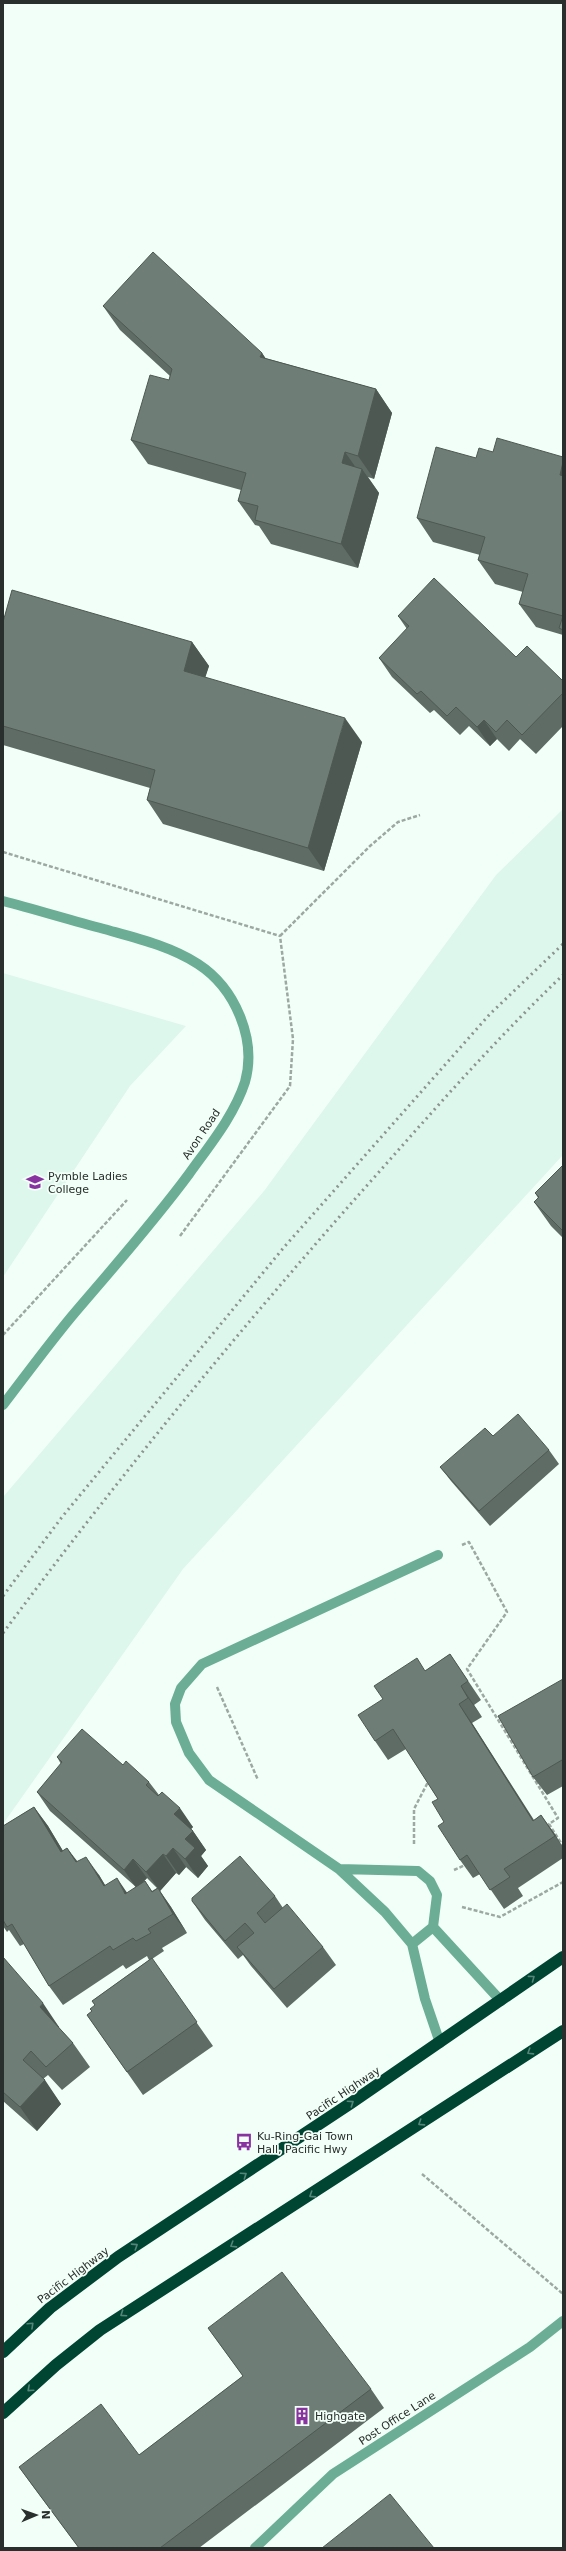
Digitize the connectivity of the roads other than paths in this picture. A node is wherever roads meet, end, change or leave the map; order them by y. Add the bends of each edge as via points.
1 (3, 901) edge
2 (3, 1405) edge
3 (438, 1556) road end
4 (339, 1869) junction
5 (433, 1927) junction
6 (412, 1944) junction
7 (563, 1957) edge
8 (502, 2000) junction
9 (563, 2031) edge
10 (440, 2043) junction
11 (563, 2321) edge
12 (3, 2352) edge
13 (3, 2413) edge
14 (255, 2548) edge

1 - 2 street, Avon Road via 151,942 199,964 220,981 233,1001 244,1028 248,1054 244,1082 223,1127 156,1219 71,1317
3 - 4 street via 202,1664 181,1688 175,1704 176,1722 189,1753 209,1780
4 - 5 street via 418,1871 430,1881 437,1895
4 - 6 street via 385,1912
5 - 6 street
5 - 8 street
6 - 10 street via 425,1999
8 -> 7 highway, Pacific Highway
8 - 10 highway, Pacific Highway
9 -> 13 highway via 100,2330 56,2365
12 -> 10 highway, Pacific Highway via 50,2308 118,2257
11 - 14 street, Post Office Lane via 530,2347 333,2474

